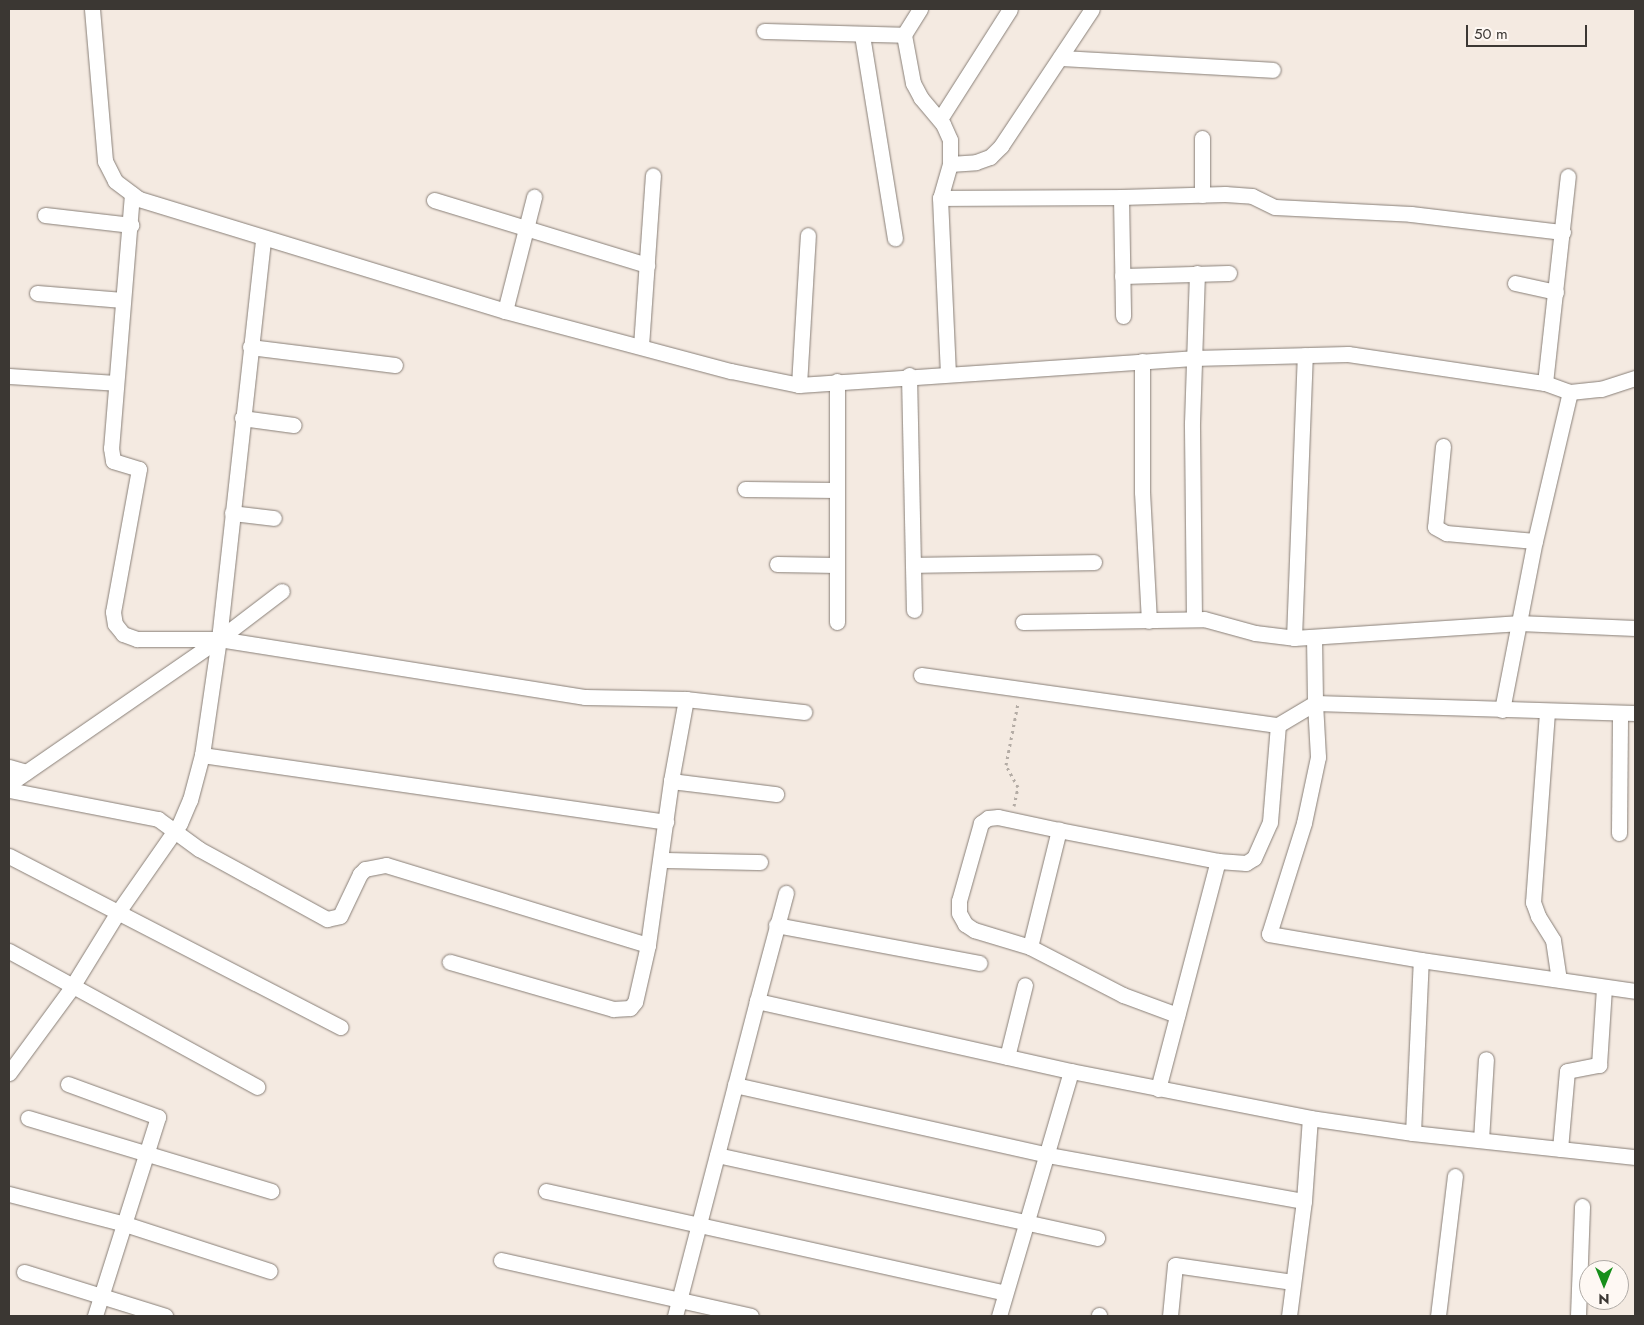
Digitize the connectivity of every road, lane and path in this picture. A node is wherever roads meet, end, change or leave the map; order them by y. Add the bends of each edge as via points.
1 (92, 9) edge
2 (920, 9) edge
3 (1010, 9) edge
4 (1092, 9) edge
5 (764, 31) dead end
6 (862, 35) junction
7 (904, 35) junction
8 (1060, 58) junction
9 (1273, 70) dead end
10 (940, 120) junction
11 (1202, 138) dead end
12 (950, 164) junction
13 (654, 176) dead end
14 (1568, 176) dead end
15 (132, 194) junction
16 (1202, 195) junction
17 (534, 197) dead end
18 (1121, 197) junction
19 (940, 198) junction
20 (434, 200) dead end
21 (45, 215) dead end
22 (131, 225) junction
23 (525, 228) junction
24 (1563, 232) junction
25 (808, 235) dead end
26 (263, 238) junction
27 (895, 238) dead end
28 (647, 265) junction
29 (1197, 273) junction
30 (1230, 273) dead end
31 (1122, 276) junction
32 (1515, 283) dead end
33 (37, 292) dead end
34 (1556, 292) junction
35 (123, 300) junction
36 (505, 311) junction
37 (1123, 316) dead end
38 (641, 346) junction
39 (250, 347) junction
40 (1306, 355) junction
41 (1193, 358) junction
42 (1142, 361) junction
43 (395, 365) dead end
44 (948, 372) junction
45 (910, 375) junction
46 (9, 376) edge
47 (1635, 378) edge
48 (837, 381) junction
49 (116, 384) junction
50 (799, 384) junction
51 (1545, 384) junction
52 (1570, 392) junction
53 (242, 418) junction
54 (294, 425) dead end
55 (1443, 446) dead end
56 (745, 489) dead end
57 (837, 490) junction
58 (232, 513) junction
59 (274, 518) dead end
60 (1535, 541) junction
61 (1094, 562) dead end
62 (777, 564) dead end
63 (837, 565) junction
64 (913, 565) junction
65 (282, 591) dead end
66 (914, 610) dead end
67 (1194, 619) junction
68 (1149, 621) junction
69 (837, 622) dead end
70 (1023, 622) dead end
71 (1521, 623) junction
72 (1635, 628) edge
73 (1314, 637) junction
74 (1294, 638) junction
75 (219, 639) junction
76 (921, 676) dead end
77 (1021, 690) junction
78 (686, 699) junction
79 (1315, 703) junction
80 (1502, 710) junction
81 (804, 712) dead end
82 (1547, 712) junction
83 (1620, 713) junction
84 (1635, 713) edge
85 (1278, 725) junction
86 (202, 755) junction
87 (9, 766) edge
88 (26, 772) junction
89 (671, 781) junction
90 (9, 784) edge
91 (9, 790) edge
92 (776, 794) dead end
93 (1010, 820) junction
94 (666, 822) junction
95 (175, 830) junction
96 (1059, 830) junction
97 (1619, 833) dead end
98 (9, 856) edge
99 (662, 860) junction
100 (1218, 861) junction
101 (760, 862) dead end
102 (786, 893) dead end
103 (118, 912) junction
104 (776, 925) junction
105 (648, 945) junction
106 (1030, 947) junction
107 (9, 951) edge
108 (1421, 960) junction
109 (450, 962) dead end
110 (979, 963) dead end
111 (1559, 980) junction
112 (73, 985) junction
113 (1025, 985) dead end
114 (1604, 987) junction
115 (1635, 991) edge
116 (757, 1001) junction
117 (1177, 1015) junction
118 (340, 1027) dead end
119 (1007, 1056) junction
120 (1486, 1060) dead end
121 (1071, 1071) junction
122 (9, 1073) edge
123 (68, 1084) dead end
124 (735, 1084) junction
125 (258, 1087) dead end
126 (1158, 1088) junction
127 (28, 1118) dead end
128 (1310, 1118) junction
129 (1413, 1133) junction
130 (1482, 1140) junction
131 (1560, 1149) junction
132 (716, 1155) junction
133 (1048, 1155) junction
134 (146, 1156) junction
135 (1635, 1157) edge
136 (1455, 1176) dead end
137 (271, 1191) dead end
138 (546, 1191) dead end
139 (9, 1194) edge
140 (1304, 1201) junction
141 (1582, 1206) dead end
142 (1025, 1223) junction
143 (125, 1224) junction
144 (699, 1224) junction
145 (1097, 1238) dead end
146 (501, 1260) dead end
147 (270, 1271) dead end
148 (24, 1272) dead end
149 (1293, 1282) junction
150 (1005, 1293) junction
151 (100, 1296) junction
152 (680, 1298) junction
153 (96, 1316) edge
154 (165, 1316) edge
155 (675, 1316) edge
156 (751, 1316) edge
157 (1000, 1316) edge
158 (1170, 1316) edge
159 (1289, 1316) edge
160 (1438, 1316) edge
161 (1578, 1316) edge

1 - 15 street via 105,161 115,181
2 - 7 street
3 - 10 street
4 - 8 street
5 - 6 street
6 - 7 street
6 - 27 street
7 - 10 street via 913,83
8 - 9 street
8 - 12 street via 990,157 976,162
10 - 12 street via 950,140
11 - 16 street
12 - 19 street
13 - 28 street
14 - 24 street
15 - 22 street
15 - 26 street via 139,199
16 - 18 street
16 - 24 street via 1252,196 1275,208 1411,214
17 - 23 street
18 - 19 street
18 - 31 street
19 - 44 street
20 - 23 street
21 - 22 street
22 - 35 street
23 - 28 street
23 - 36 street
24 - 34 street
25 - 50 street
26 - 36 street
26 - 39 street
28 - 38 street
29 - 30 street
29 - 31 street
29 - 41 street
31 - 37 street
32 - 34 street
33 - 35 street
34 - 51 street
35 - 49 street
36 - 38 street
38 - 50 street via 731,371
39 - 43 street
39 - 53 street
40 - 41 street
40 - 51 street via 1348,354
40 - 74 street
41 - 42 street
41 - 67 street
42 - 44 street
42 - 68 street via 1142,492
44 - 45 street
45 - 48 street
45 - 64 street
46 - 49 street
47 - 52 street via 1601,389
48 - 50 street
48 - 57 street
49 - 75 street via 113,461 139,469 113,612 115,624 123,634 137,639
51 - 52 street
52 - 60 street
53 - 54 street
53 - 58 street
55 - 60 street via 1435,527 1446,533
56 - 57 street
57 - 63 street
58 - 59 street
58 - 75 street
60 - 71 street
61 - 64 street
62 - 63 street
63 - 69 street
64 - 66 street
65 - 75 street
67 - 68 street
67 - 74 street via 1219,621 1255,633
68 - 70 street
71 - 72 street
71 - 73 street
71 - 80 street
73 - 74 street
73 - 79 street
75 - 78 street via 585,697
75 - 86 street
75 - 88 street
76 - 77 street
77 - 85 street
77 - 93 path via 1006,765 1018,787
78 - 81 street
78 - 89 street
79 - 80 street
79 - 85 street
79 - 108 street via 1318,757 1304,823 1268,934
80 - 82 street
82 - 83 street
82 - 111 street via 1534,902 1538,916 1553,940
83 - 84 street
83 - 97 street
85 - 100 street via 1270,822 1258,850 1246,863
86 - 94 street
86 - 95 street via 190,800
87 - 88 street
88 - 90 street
89 - 92 street
89 - 94 street
91 - 95 street via 148,815
93 - 96 street
93 - 106 street via 988,818 981,824 959,901 959,913 965,924 974,930
94 - 99 street
95 - 103 street
95 - 105 street via 237,871 327,919 340,916 360,874 374,866 386,866
96 - 100 street
96 - 106 street
98 - 103 street
99 - 101 street
99 - 105 street
100 - 117 street
102 - 104 street
103 - 112 street
103 - 118 street
104 - 110 street
104 - 116 street
105 - 109 street via 635,1002 622,1010
106 - 117 street via 1123,995
107 - 112 street
108 - 111 street
108 - 129 street
111 - 114 street
112 - 122 street
112 - 125 street
113 - 119 street
114 - 115 street
114 - 131 street via 1599,1065 1567,1071
116 - 119 street
116 - 124 street
117 - 126 street
119 - 121 street
120 - 130 street
121 - 126 street
121 - 133 street
123 - 134 street via 157,1114
124 - 132 street
124 - 133 street
126 - 128 street
127 - 134 street
128 - 129 street
128 - 140 street
129 - 130 street
130 - 131 street
131 - 135 street
132 - 142 street
132 - 144 street
133 - 140 street
133 - 142 street
134 - 137 street
134 - 143 street
136 - 160 street
138 - 144 street
139 - 143 street
140 - 149 street
141 - 161 street
142 - 145 street
142 - 150 street
143 - 147 street
143 - 151 street
144 - 150 street
144 - 152 street
146 - 152 street
148 - 151 street
149 - 158 street via 1175,1265
149 - 159 street
150 - 157 street
151 - 153 street
151 - 154 street
152 - 155 street
152 - 156 street

